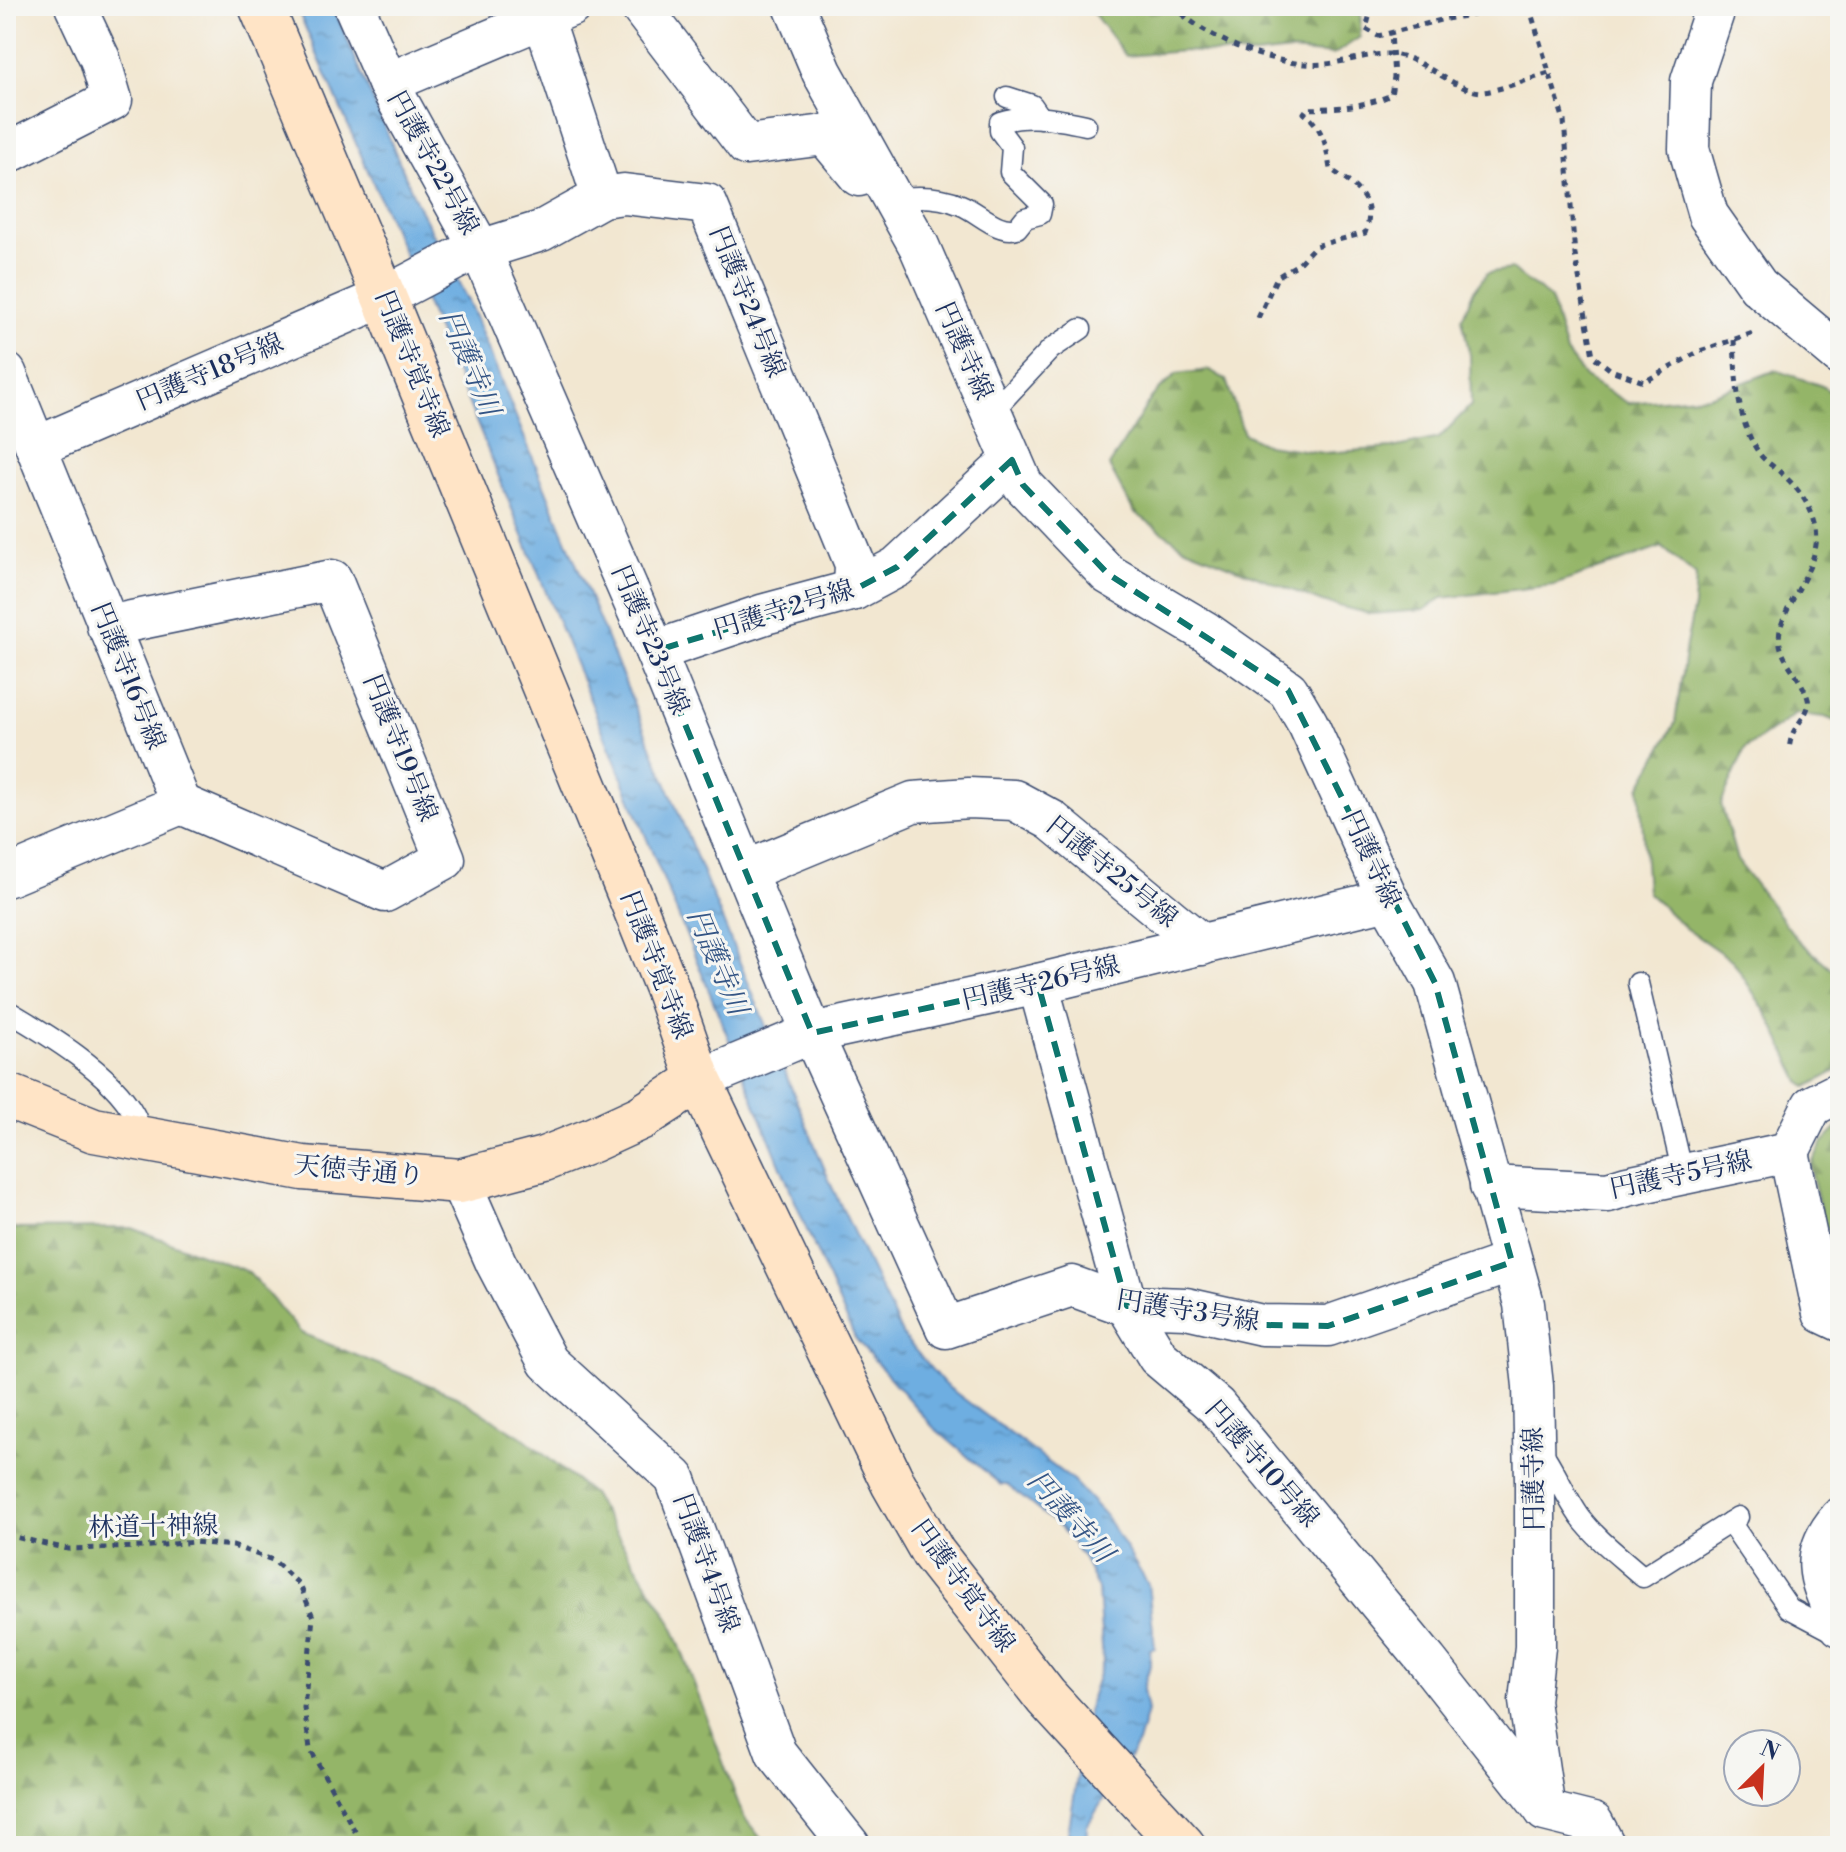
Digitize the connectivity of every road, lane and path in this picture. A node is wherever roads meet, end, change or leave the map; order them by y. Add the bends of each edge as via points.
1 (75, 6) edge
2 (261, 6) edge
3 (640, 6) edge
4 (794, 6) edge
5 (1173, 6) edge
6 (1372, 6) edge
7 (1488, 6) edge
8 (1529, 6) edge
9 (357, 7) edge
10 (1713, 7) edge
11 (557, 11) edge
12 (1391, 33) junction
13 (1392, 54) junction
14 (1549, 73) junction
15 (388, 83) junction
16 (1007, 97) dead end
17 (1041, 118) junction
18 (1086, 125) dead end
19 (6, 154) edge
20 (890, 193) junction
21 (602, 197) junction
22 (472, 252) junction
23 (395, 291) junction
24 (1792, 315) junction
25 (1258, 318) dead end
26 (1081, 329) dead end
27 (1734, 340) junction
28 (1840, 354) edge
29 (6, 373) edge
30 (991, 413) junction
31 (36, 447) junction
32 (1012, 460) junction
33 (854, 590) junction
34 (107, 626) junction
35 (655, 651) junction
36 (1789, 749) dead end
37 (181, 804) junction
38 (746, 871) junction
39 (6, 877) edge
40 (1388, 899) junction
41 (1202, 945) junction
42 (1638, 983) dead end
43 (1038, 984) junction
44 (6, 1010) edge
45 (798, 1039) junction
46 (712, 1075) junction
47 (1840, 1092) edge
48 (6, 1095) edge
49 (143, 1138) junction
50 (1789, 1152) junction
51 (1683, 1174) junction
52 (460, 1181) junction
53 (1490, 1186) junction
54 (1512, 1262) junction
55 (1127, 1306) junction
56 (1840, 1321) edge
57 (1527, 1332) junction
58 (1548, 1374) dead end
59 (1534, 1441) junction
60 (1840, 1518) edge
61 (6, 1535) edge
62 (1840, 1626) edge
63 (1840, 1635) edge
64 (1545, 1811) junction
65 (363, 1846) edge
66 (850, 1846) edge
67 (1183, 1846) edge
68 (1605, 1846) edge

1 - 19 street via 112,100
2 - 23 street, 円護寺覚寺線
3 - 20 street via 746,145 825,135 860,177
4 - 20 street, 円護寺線 via 822,72
5 - 13 path via 1197,27 1297,64
6 - 12 path via 1366,29 1378,36
7 - 12 path via 1477,14
8 - 14 path
9 - 15 street
10 - 24 street via 1691,81 1689,149 1708,215 1758,286
11 - 15 street, 円護寺22号線
11 - 21 street
12 - 13 path
13 - 14 path via 1484,92
13 - 25 path via 1391,95 1304,113 1325,137 1330,169 1362,194 1365,233 1315,246 1277,277
14 - 27 path via 1564,121 1575,255 1593,356 1611,370 1644,382 1700,351
15 - 22 street, 円護寺22号線
16 - 17 lane via 1032,105
17 - 18 lane
17 - 20 lane via 1000,122 1012,147 1010,172 1042,204 1040,214 1025,218 1017,228 1003,229 959,204
20 - 30 street, 円護寺線 via 919,246
21 - 22 street, 円護寺24号線 via 541,231
21 - 33 street, 円護寺24号線 via 624,194 707,204 855,564
22 - 23 street, 円護寺24号線
22 - 35 street, 円護寺23号線
23 - 31 street, 円護寺18号線
23 - 46 street, 円護寺覚寺線 via 667,988
24 - 27 path
24 - 28 street
26 - 30 lane via 1051,349
27 - 36 path via 1737,397 1746,427 1760,454 1804,497 1818,534 1805,579 1780,629 1786,662 1808,699
29 - 31 street, 円護寺16号線
30 - 32 street, 円護寺線
31 - 34 street, 円護寺16号線
32 - 33 street, 円護寺2号線 via 897,567
32 - 40 street, 円護寺線 via 1023,485 1108,574 1206,632 1288,690
33 - 35 street, 円護寺2号線
34 - 37 street, 円護寺16号線
34 - 37 street, 円護寺19号線 via 332,580 445,859 385,892
35 - 38 street, 円護寺23号線
37 - 39 street
38 - 41 street, 円護寺25号線 via 913,802 1014,800 1051,820
38 - 45 street, 円護寺23号線
40 - 41 street, 円護寺26号線
40 - 53 street, 円護寺線 via 1435,983
41 - 43 street, 円護寺26号線
42 - 51 lane
43 - 45 street, 円護寺26号線
43 - 55 street, 円護寺10号線
44 - 49 lane via 106,1080 134,1113
45 - 46 street, 円護寺26号線
45 - 55 street, 円護寺3号線 via 946,1328 1072,1286
46 - 52 street, 天徳寺通り via 592,1140
46 - 67 street, 円護寺覚寺線 via 893,1483 933,1553 1046,1697
47 - 50 street, 円護寺5号線 via 1812,1106
48 - 49 street, 天徳寺通り via 94,1130
49 - 52 street, 天徳寺通り via 303,1168
50 - 51 street, 円護寺5号線
50 - 56 street via 1823,1313
51 - 53 street, 円護寺5号線 via 1608,1192
52 - 66 street, 円護寺4号線 via 548,1362 675,1478 776,1753
53 - 54 street, 円護寺線
54 - 55 street, 円護寺3号線 via 1328,1326 1262,1325 1186,1308
54 - 57 street, 円護寺線
55 - 64 street, 円護寺10号線 via 1158,1357 1216,1406
57 - 58 lane via 1542,1331
57 - 59 street, 円護寺線
59 - 63 lane via 1557,1471 1582,1520 1643,1577 1734,1520 1789,1608
59 - 64 street, 円護寺線 via 1535,1647 1529,1701
60 - 62 street via 1828,1532 1818,1562
61 - 65 path, 林道十神線 via 68,1549 194,1542 233,1546 273,1560 300,1585 313,1617 304,1708 310,1749
64 - 68 street via 1593,1823

